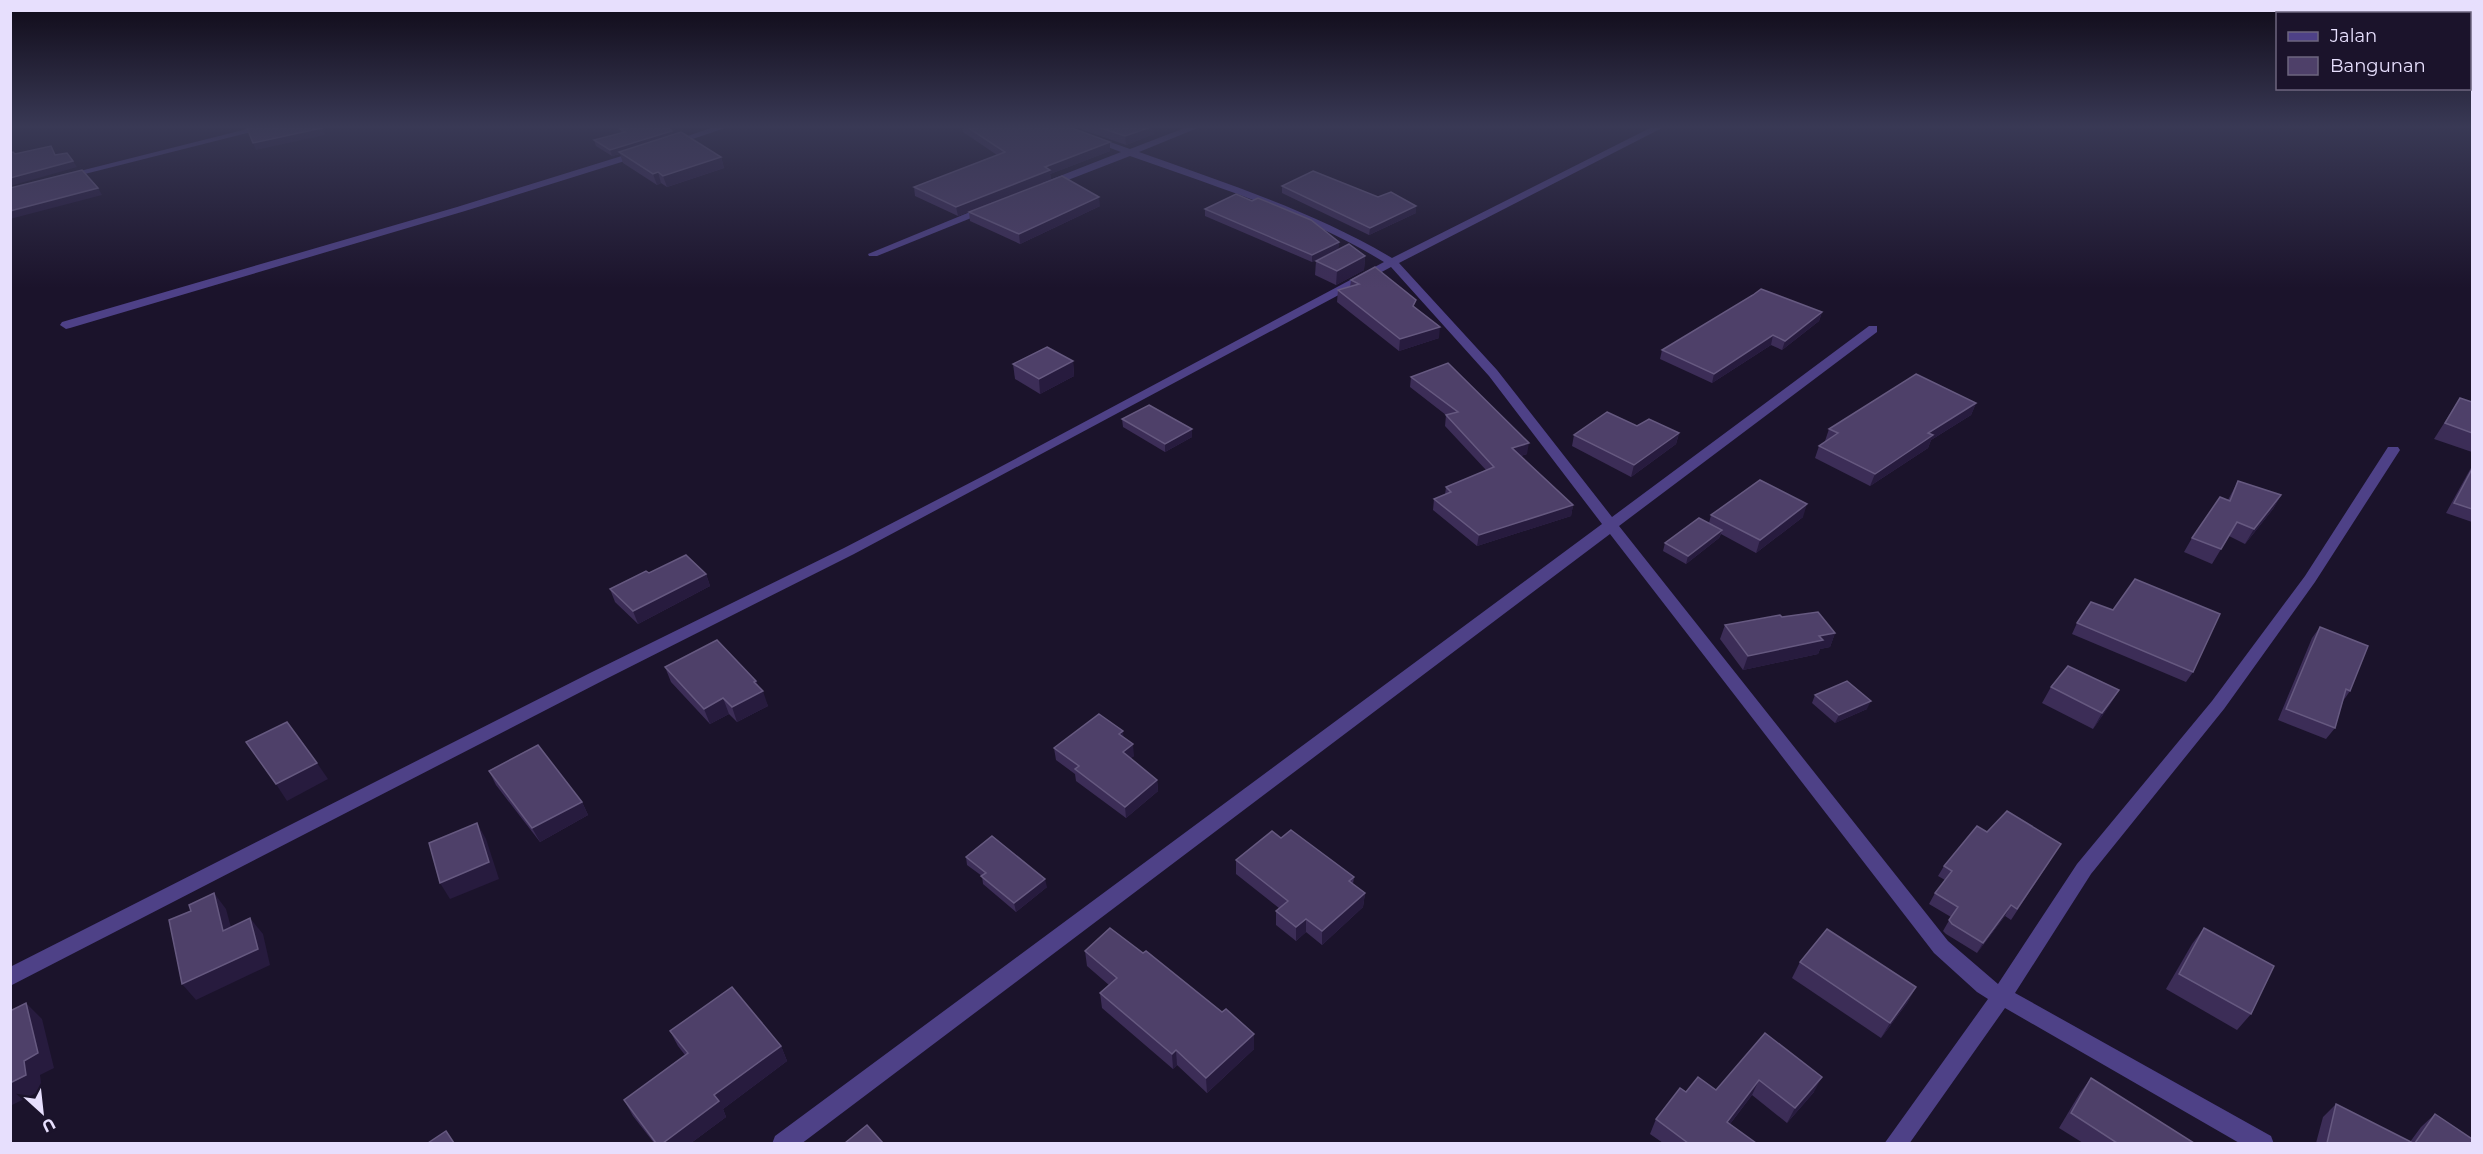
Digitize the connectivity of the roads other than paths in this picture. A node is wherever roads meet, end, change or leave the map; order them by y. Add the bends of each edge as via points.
1 (551, 181) edge
2 (1057, 181) edge
3 (1207, 181) edge
4 (1552, 181) edge
5 (1039, 188) edge
6 (995, 205) edge
7 (873, 254) dead end
8 (1392, 262) junction
9 (66, 325) dead end
10 (1873, 329) dead end
11 (2393, 450) dead end
12 (1610, 524) junction
13 (10, 977) edge
14 (2001, 997) junction
15 (783, 1143) edge
16 (1895, 1143) edge
17 (2263, 1143) edge

1 - 9 street
2 - 5 street
3 - 8 street via 1296,212
4 - 8 street
6 - 7 street
8 - 12 street via 1493,373
8 - 13 street via 970,489
10 - 12 street
11 - 14 street via 2310,579 2218,705 2084,869
12 - 14 street via 1941,947
12 - 15 street
14 - 16 street
14 - 17 street

